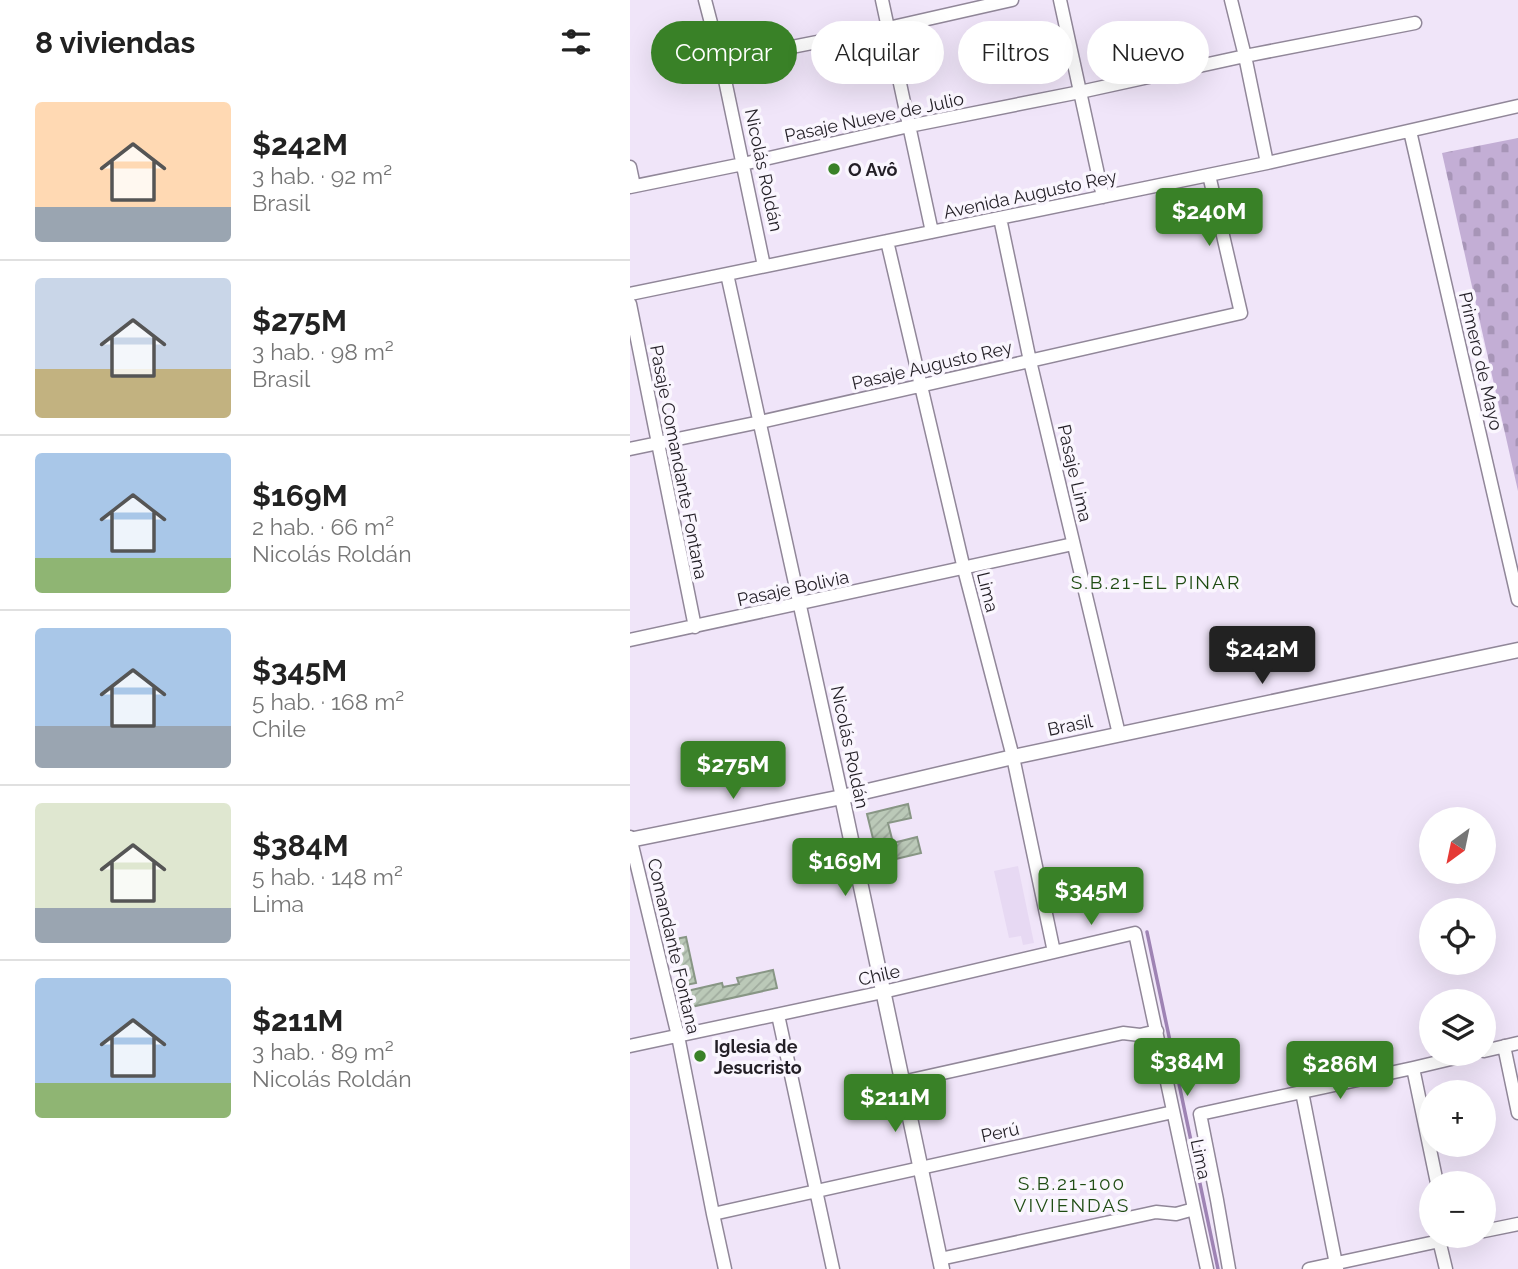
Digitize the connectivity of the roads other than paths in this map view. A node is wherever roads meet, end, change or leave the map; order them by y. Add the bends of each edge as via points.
1 (705, 0) edge
2 (882, 0) edge
3 (1013, 0) edge
4 (1060, 0) edge
5 (1231, 0) edge
6 (711, 21) edge
7 (887, 21) edge
8 (916, 21) edge
9 (1415, 23) dead end
10 (1245, 56) junction
11 (726, 84) edge
12 (900, 84) edge
13 (1080, 92) junction
14 (1518, 106) edge
15 (909, 126) junction
16 (1410, 131) junction
17 (1267, 163) junction
18 (743, 164) junction
19 (630, 167) edge
20 (1209, 175) junction
21 (632, 186) edge
22 (1104, 197) junction
23 (1000, 218) junction
24 (932, 232) junction
25 (887, 241) junction
26 (764, 266) junction
27 (727, 274) junction
28 (630, 294) edge
29 (630, 304) edge
30 (1030, 361) junction
31 (922, 385) junction
32 (760, 422) junction
33 (657, 443) junction
34 (630, 449) edge
35 (1073, 544) junction
36 (964, 569) junction
37 (1518, 600) edge
38 (800, 604) junction
39 (695, 627) junction
40 (630, 640) edge
41 (1518, 650) edge
42 (1119, 734) junction
43 (1013, 757) junction
44 (842, 797) junction
45 (630, 839) edge
46 (1135, 933) joint
47 (1054, 952) junction
48 (883, 992) junction
49 (778, 1015) junction
50 (1157, 1031) junction
51 (678, 1036) junction
52 (1518, 1042) edge
53 (630, 1045) edge
54 (1504, 1046) junction
55 (1496, 1048) edge
56 (1421, 1066) edge
57 (1413, 1068) junction
58 (902, 1082) junction
59 (1302, 1092) junction
60 (1172, 1112) junction
61 (1518, 1113) edge
62 (920, 1167) junction
63 (1434, 1171) edge
64 (816, 1190) junction
65 (1194, 1209) junction
66 (713, 1214) junction
67 (1518, 1224) edge
68 (1496, 1229) edge
69 (1419, 1244) edge
70 (1443, 1248) edge
71 (941, 1264) edge
72 (1336, 1266) edge
73 (725, 1269) edge
74 (833, 1269) edge
75 (1207, 1269) edge
76 (1229, 1269) edge
77 (1309, 1269) edge
78 (1446, 1269) edge

1 - 6 street, Nicolás Roldán
2 - 7 street
3 - 8 street
4 - 13 street
5 - 10 street
9 - 10 street, Pasaje Nueve de Julio
10 - 13 street, Pasaje Nueve de Julio
10 - 17 street
11 - 18 street, Nicolás Roldán
12 - 15 street
13 - 15 street, Pasaje Nueve de Julio
13 - 22 street
14 - 16 street, Avenida Augusto Rey
15 - 18 street, Pasaje Nueve de Julio
15 - 24 street
16 - 17 street, Avenida Augusto Rey
16 - 37 street, Primero de Mayo
17 - 20 street, Avenida Augusto Rey
18 - 21 street, Pasaje Nueve de Julio
18 - 26 street, Nicolás Roldán
19 - 21 street
20 - 22 street, Avenida Augusto Rey
20 - 30 street, Pasaje Augusto Rey via 1241,313
22 - 23 street, Avenida Augusto Rey
23 - 24 street, Avenida Augusto Rey
23 - 30 street, Pasaje Lima
24 - 25 street, Avenida Augusto Rey
25 - 26 street, Avenida Augusto Rey
25 - 31 street, Lima
26 - 27 street, Avenida Augusto Rey
27 - 28 street, Avenida Augusto Rey
27 - 32 street, Nicolás Roldán
29 - 33 street, Pasaje Comandante Fontana
30 - 31 street, Pasaje Augusto Rey
30 - 35 street, Pasaje Lima
31 - 32 street, Pasaje Augusto Rey
31 - 36 street, Lima
32 - 33 street, Pasaje Augusto Rey
32 - 38 street, Nicolás Roldán
33 - 34 street, Pasaje Augusto Rey
33 - 39 street, Pasaje Comandante Fontana
35 - 36 street, Pasaje Bolivia
35 - 42 street, Pasaje Lima
36 - 38 street, Pasaje Bolivia
36 - 43 street, Lima
38 - 39 street, Pasaje Bolivia
38 - 44 street, Nicolás Roldán
39 - 40 street, Pasaje Bolivia
41 - 42 street, Brasil
42 - 43 street, Brasil
43 - 44 street, Brasil
43 - 47 street, Lima
44 - 45 street, Brasil
44 - 48 street, Nicolás Roldán
45 - 51 street, Comandante Fontana
46 - 47 street, Chile
46 - 50 street, Lima
47 - 48 street, Chile
48 - 49 street, Chile
48 - 58 street, Nicolás Roldán
49 - 51 street, Chile
49 - 64 street
50 - 58 street via 1123,1032
50 - 60 street, Lima
51 - 53 street, Chile
51 - 66 street, Comandante Fontana
52 - 54 street
54 - 55 street
54 - 61 street
56 - 57 street
57 - 59 street
57 - 63 street
58 - 62 street, Nicolás Roldán
59 - 72 street
59 - 76 street, Lima via 1200,1114
60 - 62 street, Perú
60 - 65 street, Lima
62 - 64 street, Perú
62 - 71 street, Nicolás Roldán
64 - 66 street, Perú
64 - 74 street
65 - 71 street via 1156,1212
65 - 75 street, Lima
66 - 73 street, Comandante Fontana
67 - 68 street
69 - 72 street
70 - 78 street
72 - 77 street

